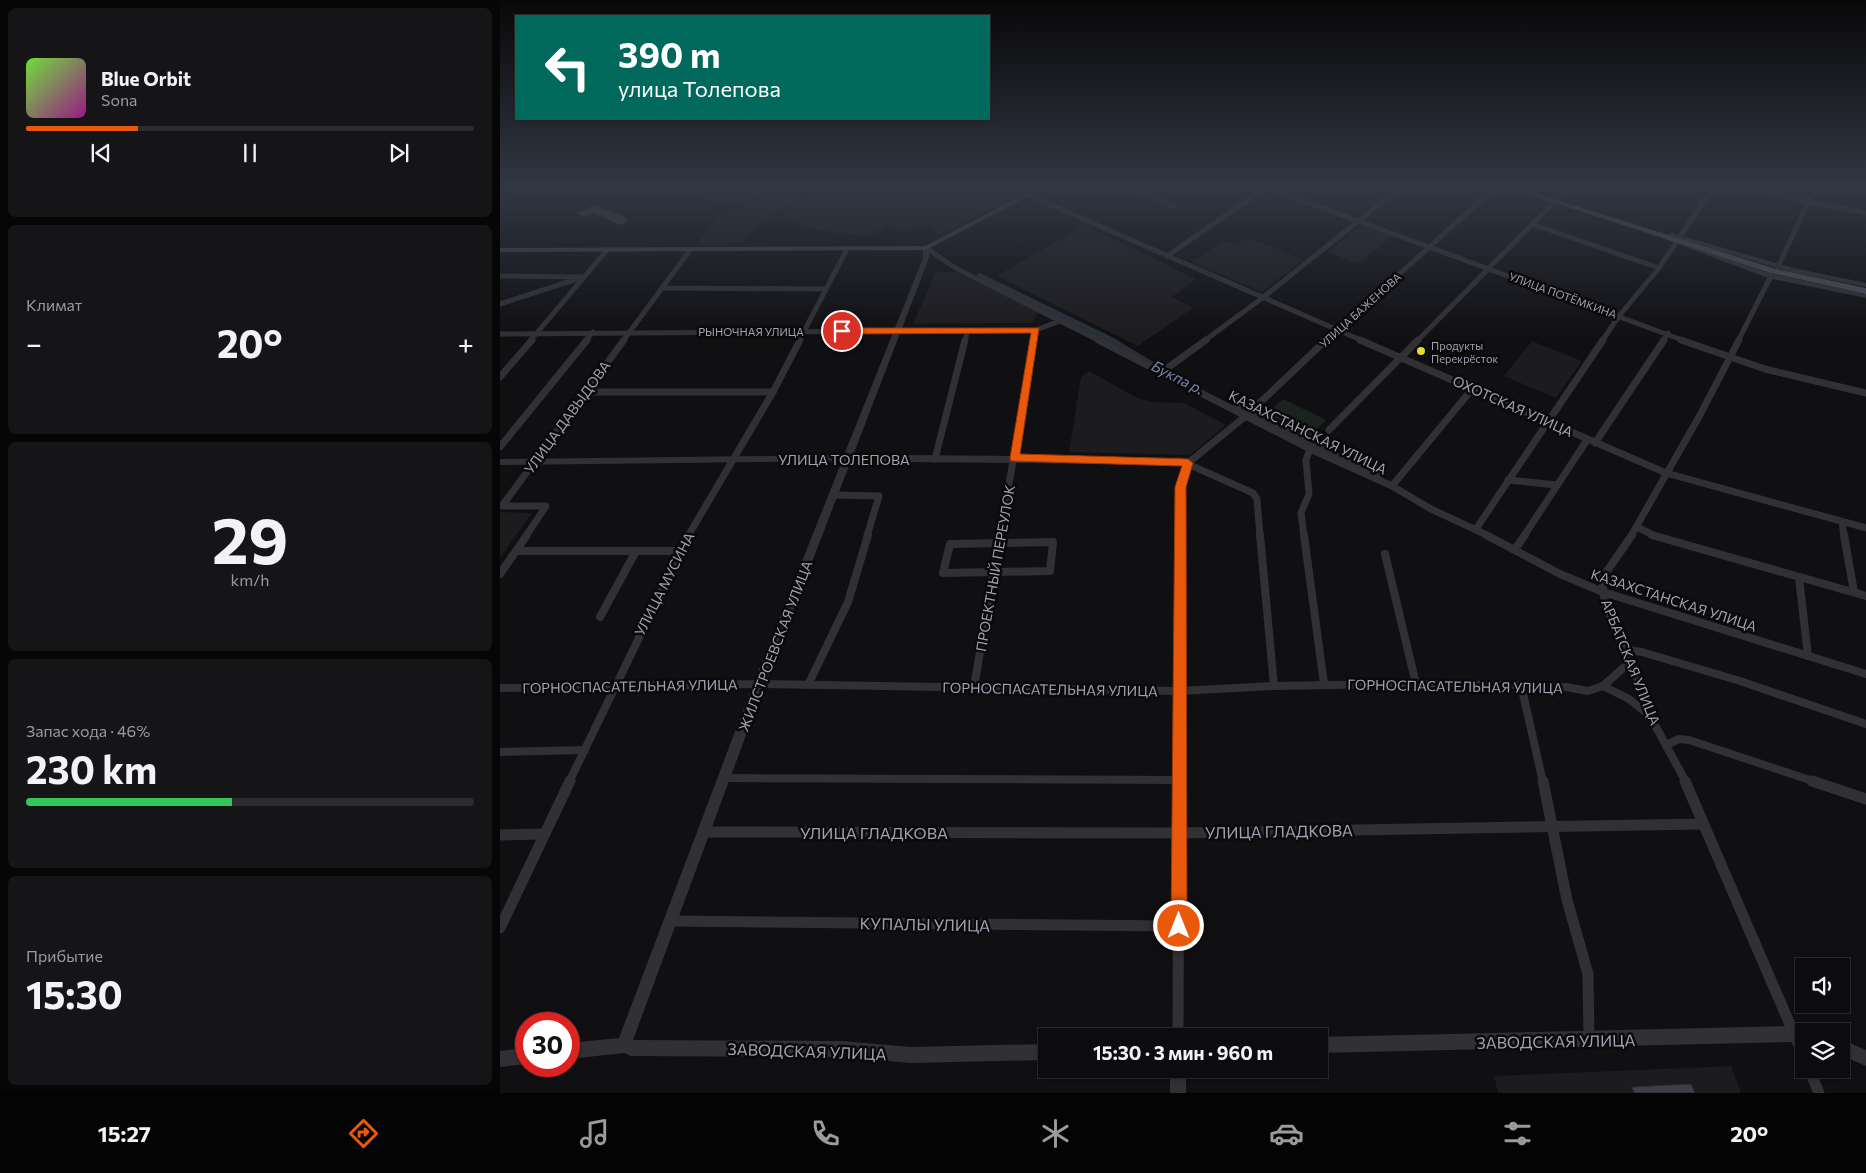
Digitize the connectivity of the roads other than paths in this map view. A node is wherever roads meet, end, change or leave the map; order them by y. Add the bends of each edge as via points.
1 (947, 237) edge
2 (1124, 237) edge
3 (1194, 237) edge
4 (1339, 237) edge
5 (1400, 237) edge
6 (1441, 237) edge
7 (1519, 237) edge
8 (1570, 237) edge
9 (1668, 237) edge
10 (1680, 237) edge
11 (1792, 237) edge
12 (1678, 240) junction
13 (926, 248) junction
14 (1429, 248) junction
15 (847, 249) junction
16 (500, 250) edge
17 (606, 250) junction
18 (690, 250) junction
19 (1167, 256) junction
20 (1778, 266) junction
21 (1488, 268) junction
22 (1660, 268) junction
23 (500, 276) edge
24 (583, 276) junction
25 (1772, 276) junction
26 (1866, 285) edge
27 (662, 288) junction
28 (824, 290) junction
29 (1866, 291) edge
30 (1866, 296) edge
31 (1262, 299) junction
32 (500, 304) edge
33 (1619, 316) junction
34 (1060, 321) junction
35 (1036, 330) junction
36 (1336, 330) junction
37 (806, 331) junction
38 (896, 331) junction
39 (967, 331) junction
40 (593, 332) junction
41 (631, 332) junction
42 (1668, 333) junction
43 (500, 334) edge
44 (536, 334) junction
45 (1403, 357) junction
46 (1729, 357) junction
47 (1166, 369) dead end
48 (500, 377) edge
49 (1473, 388) junction
50 (585, 392) junction
51 (773, 392) junction
52 (1866, 393) edge
53 (1246, 415) junction
54 (1547, 422) junction
55 (1329, 430) dead end
56 (1587, 440) junction
57 (1595, 443) junction
58 (500, 447) edge
59 (1310, 449) junction
60 (848, 458) junction
61 (935, 458) junction
62 (1015, 458) junction
63 (735, 459) junction
64 (500, 462) edge
65 (533, 462) junction
66 (1188, 463) junction
67 (1666, 473) junction
68 (1508, 480) junction
69 (1557, 485) junction
70 (1392, 486) junction
71 (834, 495) junction
72 (1842, 522) junction
73 (1637, 527) junction
74 (1866, 528) edge
75 (1476, 529) junction
76 (1000, 543) junction
77 (1515, 549) junction
78 (679, 550) junction
79 (516, 551) junction
80 (636, 551) junction
81 (1385, 554) dead end
82 (995, 572) junction
83 (500, 574) edge
84 (1799, 577) junction
85 (1603, 592) junction
86 (1854, 592) junction
87 (1866, 596) edge
88 (600, 617) dead end
89 (1627, 650) junction
90 (1808, 656) junction
91 (1631, 661) junction
92 (1866, 674) edge
93 (759, 684) junction
94 (1324, 684) junction
95 (1416, 684) junction
96 (614, 685) junction
97 (808, 685) junction
98 (1520, 685) junction
99 (1274, 686) junction
100 (1602, 686) junction
101 (974, 687) junction
102 (500, 688) edge
103 (1180, 691) junction
104 (1650, 716) junction
105 (1866, 724) edge
106 (1666, 746) junction
107 (585, 750) junction
108 (500, 752) edge
109 (724, 778) junction
110 (1179, 780) junction
111 (1866, 799) edge
112 (1702, 824) junction
113 (1553, 826) junction
114 (705, 832) junction
115 (1179, 833) junction
116 (544, 834) junction
117 (500, 835) edge
118 (670, 921) junction
119 (1179, 926) junction
120 (500, 928) edge
121 (1795, 1026) edge
122 (1178, 1028) edge
123 (1795, 1035) edge
124 (1589, 1040) junction
125 (624, 1046) junction
126 (1328, 1046) edge
127 (580, 1051) edge
128 (1850, 1051) edge
129 (1038, 1052) edge
130 (515, 1057) edge
131 (1866, 1058) edge
132 (500, 1059) edge
133 (1178, 1078) edge
134 (1813, 1078) edge
135 (1178, 1093) edge
136 (1819, 1093) edge

1 - 13 main road
2 - 19 street, ОХОТСКАЯ УЛИЦА
3 - 19 street
4 - 31 street
5 - 14 street, УЛИЦА ПОТЁМКИНА
6 - 14 street, УЛИЦА БАЖЕНОВА
7 - 21 street
8 - 22 street
9 - 12 main road
10 - 12 street
11 - 20 street
12 - 20 street
12 - 22 street
12 - 25 street
12 - 29 main road via 1774,271
13 - 15 main road
13 - 34 street, КАЗАХСТАНСКАЯ УЛИЦА via 957,269
13 - 38 street, ЖИЛСТРОЕВСКАЯ УЛИЦА via 926,258
14 - 21 street, УЛИЦА ПОТЁМКИНА
14 - 36 street, УЛИЦА БАЖЕНОВА
15 - 18 main road
15 - 28 street, УЛИЦА МУСИНА
16 - 17 main road
17 - 18 main road
17 - 24 street
18 - 27 street, УЛИЦА ДАВЫДОВА
19 - 31 street, ОХОТСКАЯ УЛИЦА
20 - 26 street
21 - 33 street, УЛИЦА ПОТЁМКИНА
21 - 45 street
22 - 33 street
23 - 24 street
24 - 32 street
24 - 44 street
25 - 30 street
25 - 46 street, АРБАТСКАЯ УЛИЦА
27 - 28 street
27 - 41 street, УЛИЦА ДАВЫДОВА
28 - 37 street, УЛИЦА МУСИНА
31 - 36 street, ОХОТСКАЯ УЛИЦА
31 - 47 street
33 - 42 street, УЛИЦА ПОТЁМКИНА
33 - 54 street
34 - 35 street, РЫНОЧНАЯ УЛИЦА
34 - 53 street, КАЗАХСТАНСКАЯ УЛИЦА
35 - 39 street, РЫНОЧНАЯ УЛИЦА
35 - 62 street, ПРОЕКТНЫЙ ПЕРЕУЛОК
36 - 45 street, ОХОТСКАЯ УЛИЦА
36 - 53 street, УЛИЦА БАЖЕНОВА
37 - 38 street, РЫНОЧНАЯ УЛИЦА
37 - 41 street, РЫНОЧНАЯ УЛИЦА
37 - 51 street, УЛИЦА МУСИНА
38 - 39 street, РЫНОЧНАЯ УЛИЦА
38 - 60 street, ЖИЛСТРОЕВСКАЯ УЛИЦА
39 - 61 street
40 - 41 street, РЫНОЧНАЯ УЛИЦА
40 - 44 street, РЫНОЧНАЯ УЛИЦА
40 - 58 street
41 - 50 street, УЛИЦА ДАВЫДОВА
42 - 46 street, УЛИЦА ПОТЁМКИНА
42 - 57 street
43 - 44 street, РЫНОЧНАЯ УЛИЦА
44 - 48 street
45 - 49 street, ОХОТСКАЯ УЛИЦА
45 - 55 street
46 - 52 street, УЛИЦА ПОТЁМКИНА
46 - 67 street, АРБАТСКАЯ УЛИЦА
49 - 54 street, ОХОТСКАЯ УЛИЦА
49 - 70 street
50 - 51 street
50 - 65 street, УЛИЦА ДАВЫДОВА
51 - 63 street, УЛИЦА МУСИНА
53 - 59 street, КАЗАХСТАНСКАЯ УЛИЦА
53 - 66 street, УЛИЦА БАЖЕНОВА
54 - 56 street, ОХОТСКАЯ УЛИЦА
54 - 68 street
56 - 57 street, ОХОТСКАЯ УЛИЦА
56 - 69 street
57 - 67 street, ОХОТСКАЯ УЛИЦА
59 - 70 street, КАЗАХСТАНСКАЯ УЛИЦА
59 - 94 street via 1305,464 1310,493 1301,513
60 - 61 street, УЛИЦА ТОЛЕПОВА
60 - 63 street, УЛИЦА ТОЛЕПОВА
60 - 71 street, ЖИЛСТРОЕВСКАЯ УЛИЦА
61 - 62 street, УЛИЦА ТОЛЕПОВА
62 - 66 street, УЛИЦА ТОЛЕПОВА
62 - 76 street, ПРОЕКТНЫЙ ПЕРЕУЛОК
63 - 65 street, УЛИЦА ТОЛЕПОВА
63 - 78 street, УЛИЦА МУСИНА
64 - 65 street, УЛИЦА ТОЛЕПОВА
65 - 79 street, УЛИЦА ДАВЫДОВА via 502,506 546,506
66 - 99 street via 1253,493 1257,499
66 - 103 street via 1180,487
67 - 72 street, ОХОТСКАЯ УЛИЦА
67 - 73 street, АРБАТСКАЯ УЛИЦА
68 - 69 street
68 - 75 street
69 - 77 street
70 - 75 street, КАЗАХСТАНСКАЯ УЛИЦА via 1431,509
71 - 93 street, ЖИЛСТРОЕВСКАЯ УЛИЦА
71 - 97 street via 879,496 848,602
72 - 74 street, ОХОТСКАЯ УЛИЦА
72 - 86 street
73 - 84 street via 1662,539
73 - 85 street, АРБАТСКАЯ УЛИЦА via 1603,577
75 - 77 street, КАЗАХСТАНСКАЯ УЛИЦА
76 - 82 street, ПРОЕКТНЫЙ ПЕРЕУЛОК
76 - 82 street via 950,544 943,573
76 - 82 street via 1053,542 1050,571
77 - 85 street, КАЗАХСТАНСКАЯ УЛИЦА via 1560,574
78 - 80 street
78 - 96 street, УЛИЦА МУСИНА
79 - 80 street
79 - 83 street, УЛИЦА ДАВЫДОВА
80 - 88 street
81 - 95 street
82 - 101 street, ПРОЕКТНЫЙ ПЕРЕУЛОК
84 - 86 street
84 - 90 street
85 - 89 street, АРБАТСКАЯ УЛИЦА via 1607,609
85 - 90 street, КАЗАХСТАНСКАЯ УЛИЦА
86 - 87 street
89 - 91 street, АРБАТСКАЯ УЛИЦА
89 - 105 street via 1740,681
90 - 92 street, КАЗАХСТАНСКАЯ УЛИЦА
91 - 100 street
91 - 104 street, АРБАТСКАЯ УЛИЦА
93 - 96 street, ГОРНОСПАСАТЕЛЬНАЯ УЛИЦА
93 - 97 street, ГОРНОСПАСАТЕЛЬНАЯ УЛИЦА
93 - 109 street, ЖИЛСТРОЕВСКАЯ УЛИЦА
94 - 95 street, ГОРНОСПАСАТЕЛЬНАЯ УЛИЦА
94 - 99 street, ГОРНОСПАСАТЕЛЬНАЯ УЛИЦА
95 - 98 street, ГОРНОСПАСАТЕЛЬНАЯ УЛИЦА
96 - 102 street, ГОРНОСПАСАТЕЛЬНАЯ УЛИЦА
96 - 107 street, УЛИЦА МУСИНА
97 - 101 street, ГОРНОСПАСАТЕЛЬНАЯ УЛИЦА
98 - 100 street, ГОРНОСПАСАТЕЛЬНАЯ УЛИЦА via 1588,691
98 - 113 street
99 - 103 street, ГОРНОСПАСАТЕЛЬНАЯ УЛИЦА
100 - 104 street via 1630,698
101 - 103 street, ГОРНОСПАСАТЕЛЬНАЯ УЛИЦА
103 - 110 street
104 - 106 street, АРБАТСКАЯ УЛИЦА
106 - 111 street via 1678,739 1689,740
106 - 112 street, АРБАТСКАЯ УЛИЦА via 1680,769
107 - 108 street
107 - 116 street, УЛИЦА МУСИНА
109 - 110 street
109 - 114 street, ЖИЛСТРОЕВСКАЯ УЛИЦА
110 - 115 street
112 - 113 street, УЛИЦА ГЛАДКОВА
112 - 121 street, АРБАТСКАЯ УЛИЦА
113 - 115 street, УЛИЦА ГЛАДКОВА
113 - 124 street via 1567,900 1588,974
114 - 115 street, УЛИЦА ГЛАДКОВА
114 - 118 street, ЖИЛСТРОЕВСКАЯ УЛИЦА
115 - 119 street
116 - 117 street
116 - 120 street, УЛИЦА МУСИНА
118 - 119 street, КУПАЛЫ УЛИЦА
118 - 125 street, ЖИЛСТРОЕВСКАЯ УЛИЦА
119 - 122 street
123 - 124 street, ЗАВОДСКАЯ УЛИЦА
124 - 126 street, ЗАВОДСКАЯ УЛИЦА
125 - 127 street, ЗАВОДСКАЯ УЛИЦА
125 - 129 street, ЗАВОДСКАЯ УЛИЦА via 842,1049 911,1055
128 - 131 street
130 - 132 street
133 - 135 street
134 - 136 street

